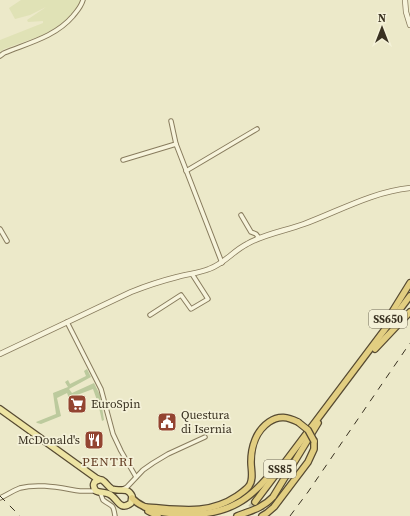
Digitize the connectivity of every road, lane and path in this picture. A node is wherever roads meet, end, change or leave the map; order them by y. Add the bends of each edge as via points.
1 (83, 0) edge
2 (405, 0) edge
3 (410, 25) edge
4 (0, 56) edge
5 (171, 121) dead end
6 (257, 129) dead end
7 (176, 144) junction
8 (123, 160) dead end
9 (186, 170) junction
10 (410, 188) edge
11 (241, 215) dead end
12 (0, 230) edge
13 (259, 238) junction
14 (7, 241) dead end
15 (222, 262) junction
16 (192, 274) junction
17 (410, 283) edge
18 (410, 296) edge
19 (410, 312) edge
20 (150, 315) dead end
21 (67, 322) junction
22 (0, 354) edge
23 (366, 355) junction
24 (354, 370) junction
25 (0, 409) edge
26 (323, 412) junction
27 (305, 436) junction
28 (205, 437) dead end
29 (136, 477) junction
30 (130, 484) junction
31 (96, 486) junction
32 (122, 490) junction
33 (109, 494) junction
34 (0, 498) edge
35 (131, 498) junction
36 (255, 502) tunnel mouth
37 (107, 503) junction
38 (145, 507) junction
39 (115, 516) edge
40 (158, 516) edge
41 (237, 516) edge
42 (262, 516) edge

1 - 4 street via 81,6 59,29
2 - 3 street
5 - 7 street
6 - 9 street
7 - 8 street
7 - 9 street
9 - 15 street
10 - 13 street via 385,192 304,225
11 - 13 street
12 - 14 street
13 - 15 street via 239,248
15 - 16 street
16 - 20 street via 208,299 191,309 181,295
16 - 21 street via 151,284
17 - 23 highway, SS650
18 - 23 highway
19 - 24 highway, SS650 via 378,344 362,365
21 - 22 street
21 - 29 street via 99,384 113,434
23 - 24 highway
24 - 26 highway
25 - 31 main road via 92,475
26 - 27 highway, SS85
26 - 41 highway via 273,497 260,507
27 - 36 highway, SS85
27 - 38 highway via 292,446 262,484 239,503 227,509 204,515 184,516 166,514
28 - 29 street via 159,459
29 - 30 street
30 - 32 street
30 - 35 street
31 - 32 main road via 104,482 114,489
31 - 33 main road
31 - 34 street via 86,491 26,487
31 - 37 street
32 - 35 main road via 128,491
33 - 35 main road via 123,506 127,506
33 - 37 street via 106,498
35 - 38 highway
35 - 40 highway via 139,506
37 - 39 street via 112,505
38 - 42 highway, bridge via 196,511 224,504 232,499 249,486 252,480 252,449 257,434 270,422 286,417 308,430 314,441 314,449 308,462 283,496

